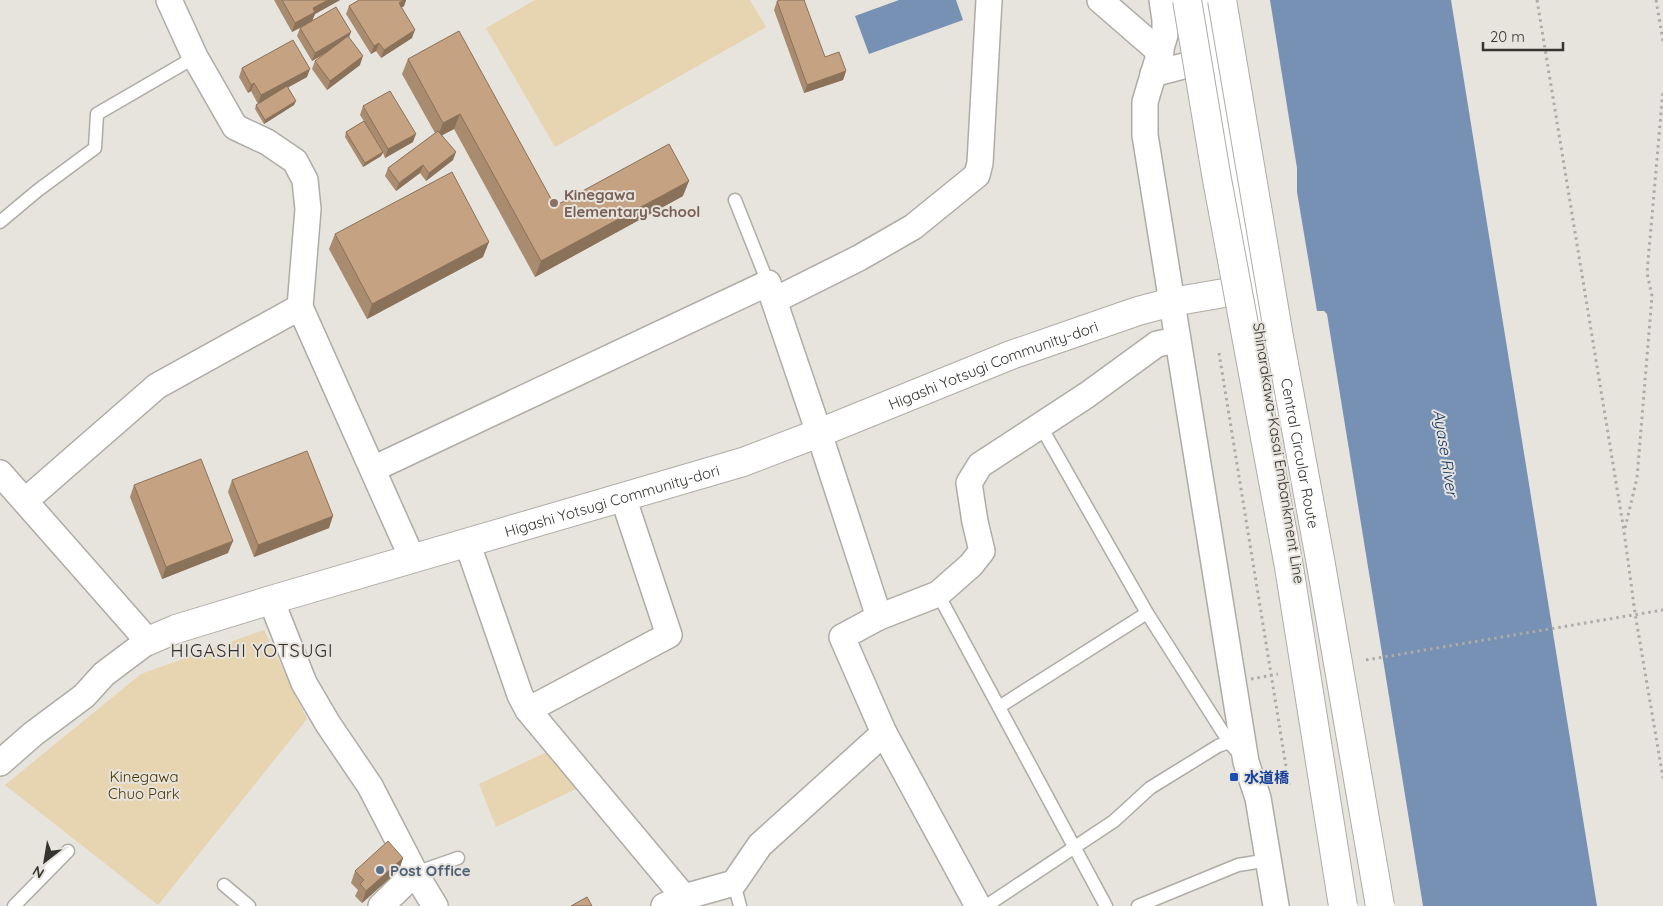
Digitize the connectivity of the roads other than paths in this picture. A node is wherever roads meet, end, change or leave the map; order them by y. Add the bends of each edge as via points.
1 (169, 0) edge
2 (989, 0) edge
3 (1100, 0) edge
4 (1162, 0) edge
5 (1187, 0) edge
6 (1204, 0) edge
7 (1222, 0) edge
8 (195, 57) junction
9 (1214, 58) junction
10 (1157, 64) junction
11 (735, 200) dead end
12 (0, 222) edge
13 (1253, 288) junction
14 (771, 291) junction
15 (1172, 302) junction
16 (300, 307) junction
17 (1177, 340) junction
18 (1040, 425) junction
19 (819, 433) junction
20 (373, 469) junction
21 (0, 473) edge
22 (623, 496) junction
23 (24, 501) junction
24 (467, 542) junction
25 (412, 558) junction
26 (938, 594) junction
27 (271, 600) junction
28 (1147, 612) junction
29 (879, 617) junction
30 (148, 641) junction
31 (999, 707) junction
32 (528, 710) junction
33 (884, 733) junction
34 (1229, 742) junction
35 (1246, 762) junction
36 (0, 763) edge
37 (1074, 848) junction
38 (68, 851) dead end
39 (458, 858) dead end
40 (1269, 860) junction
41 (416, 873) junction
42 (224, 885) dead end
43 (737, 895) edge
44 (674, 902) edge
45 (14, 906) edge
46 (249, 906) edge
47 (381, 906) edge
48 (435, 906) edge
49 (978, 906) edge
50 (986, 906) edge
51 (1106, 906) edge
52 (1138, 906) edge
53 (1276, 906) edge
54 (1343, 906) edge
55 (1352, 906) edge
56 (1380, 906) edge

1 - 8 street
2 - 14 street via 980,163 976,175 913,226 859,258
3 - 10 street
4 - 10 street via 1165,35
5 - 54 main road, bridge via 1289,568
6 - 9 main road, Shinarakawa-Kasai Embankment Line
7 - 56 main road, Central Circular Route, bridge
8 - 12 lane via 97,114 95,148
8 - 16 street via 235,127 295,161 306,180 308,209
9 - 10 street
9 - 13 main road, Shinarakawa-Kasai Embankment Line
10 - 15 street via 1145,102 1144,136
11 - 14 lane
13 - 15 main road, Higashi Yotsugi Community-dori
13 - 55 main road, Shinarakawa-Kasai Embankment Line
14 - 19 street
14 - 20 street
15 - 17 street
15 - 19 main road, Higashi Yotsugi Community-dori via 1011,355
16 - 20 street
16 - 23 street via 157,386
17 - 18 street via 1157,344
17 - 35 street
18 - 26 street via 980,465 969,483 982,551
18 - 28 lane
19 - 22 main road, Higashi Yotsugi Community-dori via 743,462
19 - 29 street
20 - 25 street
21 - 23 street
22 - 24 main road, Higashi Yotsugi Community-dori
22 - 32 street via 669,635
23 - 30 street
24 - 25 main road, Higashi Yotsugi Community-dori
24 - 32 street
25 - 27 main road, Higashi Yotsugi Community-dori
26 - 29 street
26 - 31 lane
27 - 30 main road, Higashi Yotsugi Community-dori via 176,629
27 - 41 street via 304,683 370,786
28 - 31 lane
28 - 34 lane
29 - 33 street via 842,637
30 - 36 street, Higashi Yotsugi Community-dori via 104,674 84,696
31 - 37 lane
32 - 44 street
33 - 43 street via 760,845
33 - 49 street
34 - 35 lane
34 - 37 lane via 1150,788 1114,821
35 - 40 street via 1258,798
37 - 50 lane
37 - 51 lane
38 - 45 lane
39 - 41 lane
40 - 52 lane via 1238,865
40 - 53 street
41 - 47 street
41 - 48 street
42 - 46 lane
43 - 44 street

